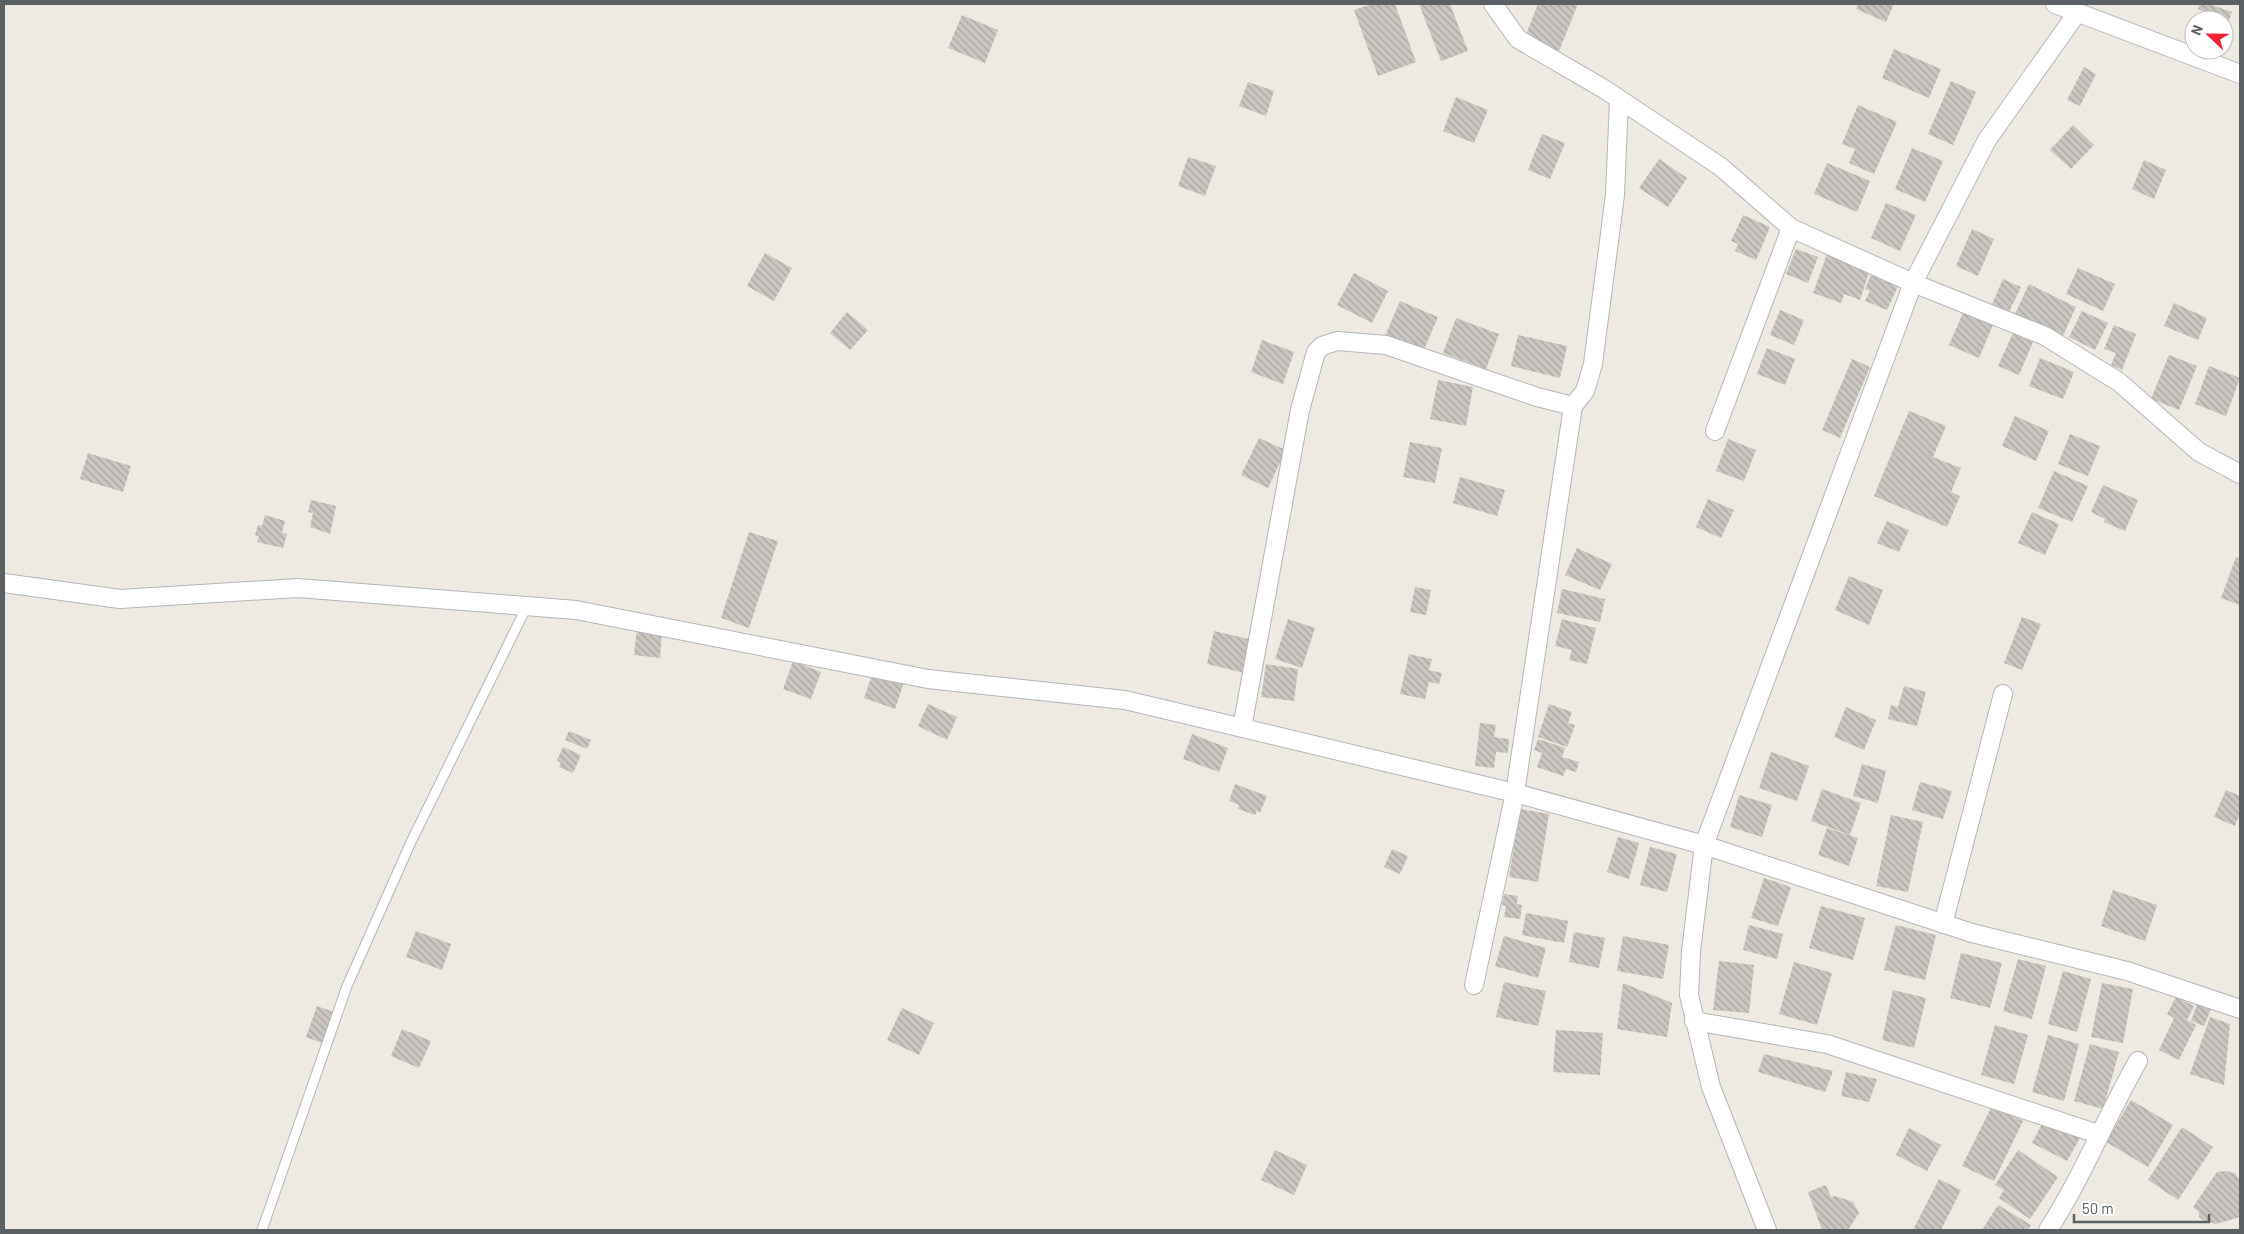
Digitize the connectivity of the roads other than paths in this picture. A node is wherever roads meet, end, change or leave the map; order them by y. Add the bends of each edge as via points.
1 (1492, 4) edge
2 (2055, 4) edge
3 (2077, 13) junction
4 (2240, 74) edge
5 (1619, 99) junction
6 (1790, 228) junction
7 (1913, 283) junction
8 (1572, 406) junction
9 (1715, 431) dead end
10 (2240, 474) edge
11 (4, 583) edge
12 (527, 606) junction
13 (2003, 694) dead end
14 (1242, 728) junction
15 (1514, 792) junction
16 (1704, 845) junction
17 (1943, 924) junction
18 (1474, 985) dead end
19 (2240, 1009) edge
20 (1694, 1021) junction
21 (2138, 1061) dead end
22 (2098, 1134) junction
23 (262, 1230) edge
24 (1767, 1230) edge
25 (2048, 1230) edge

1 - 5 street via 1518,40
2 - 3 street
3 - 4 street
3 - 7 street via 1987,140
5 - 6 street via 1721,167
5 - 8 street via 1615,195 1593,364 1585,391
6 - 7 street
6 - 9 street
7 - 10 street via 2045,336 2119,382 2199,452
7 - 16 street
8 - 14 street via 1386,345 1337,341 1322,346 1316,352 1300,410
8 - 15 street
11 - 12 street via 120,599 298,588
12 - 14 street via 576,610 928,679 1125,700
12 - 23 lane via 415,833 347,986
13 - 17 street
14 - 15 street
15 - 16 street
15 - 18 street
16 - 17 street
16 - 20 street via 1691,951 1689,995
17 - 19 street via 2127,971
20 - 22 street via 1827,1044
20 - 24 street via 1711,1087
21 - 22 street
22 - 25 street via 2072,1193

